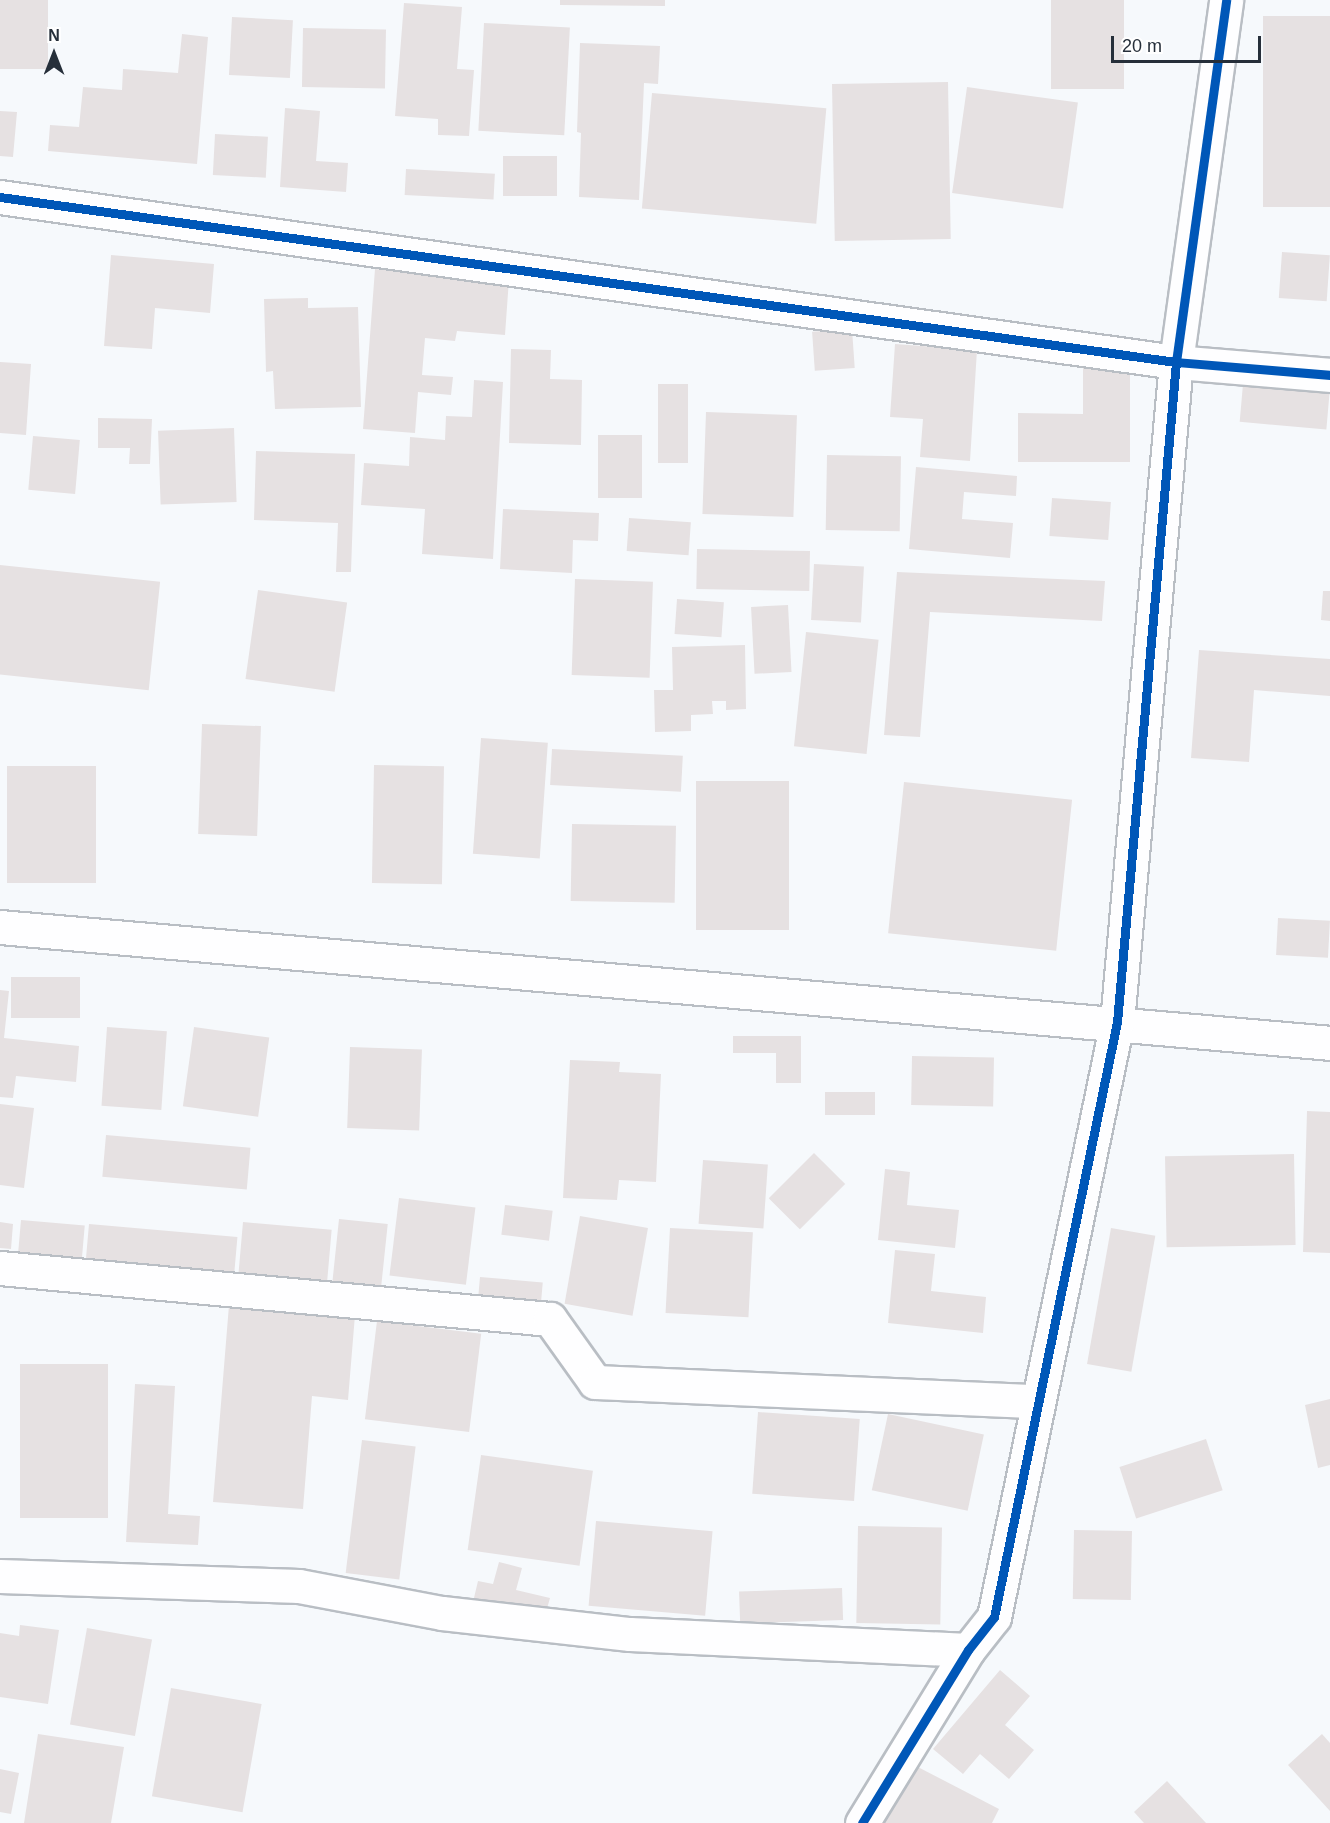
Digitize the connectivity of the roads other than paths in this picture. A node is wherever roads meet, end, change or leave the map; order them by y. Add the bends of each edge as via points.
1 (1226, 0) edge
2 (0, 197) edge
3 (1176, 362) junction
4 (1330, 375) edge
5 (0, 927) edge
6 (1117, 1022) junction
7 (1330, 1043) edge
8 (0, 1268) edge
9 (1037, 1401) junction
10 (0, 1576) edge
11 (968, 1650) junction
12 (862, 1823) edge

1 - 3 street
2 - 3 street
3 - 4 street
3 - 6 street
5 - 6 street
6 - 7 street
6 - 9 street
8 - 9 street via 550,1319 595,1382
9 - 11 street via 994,1617
10 - 11 street via 299,1586 442,1613 630,1634
11 - 12 street

